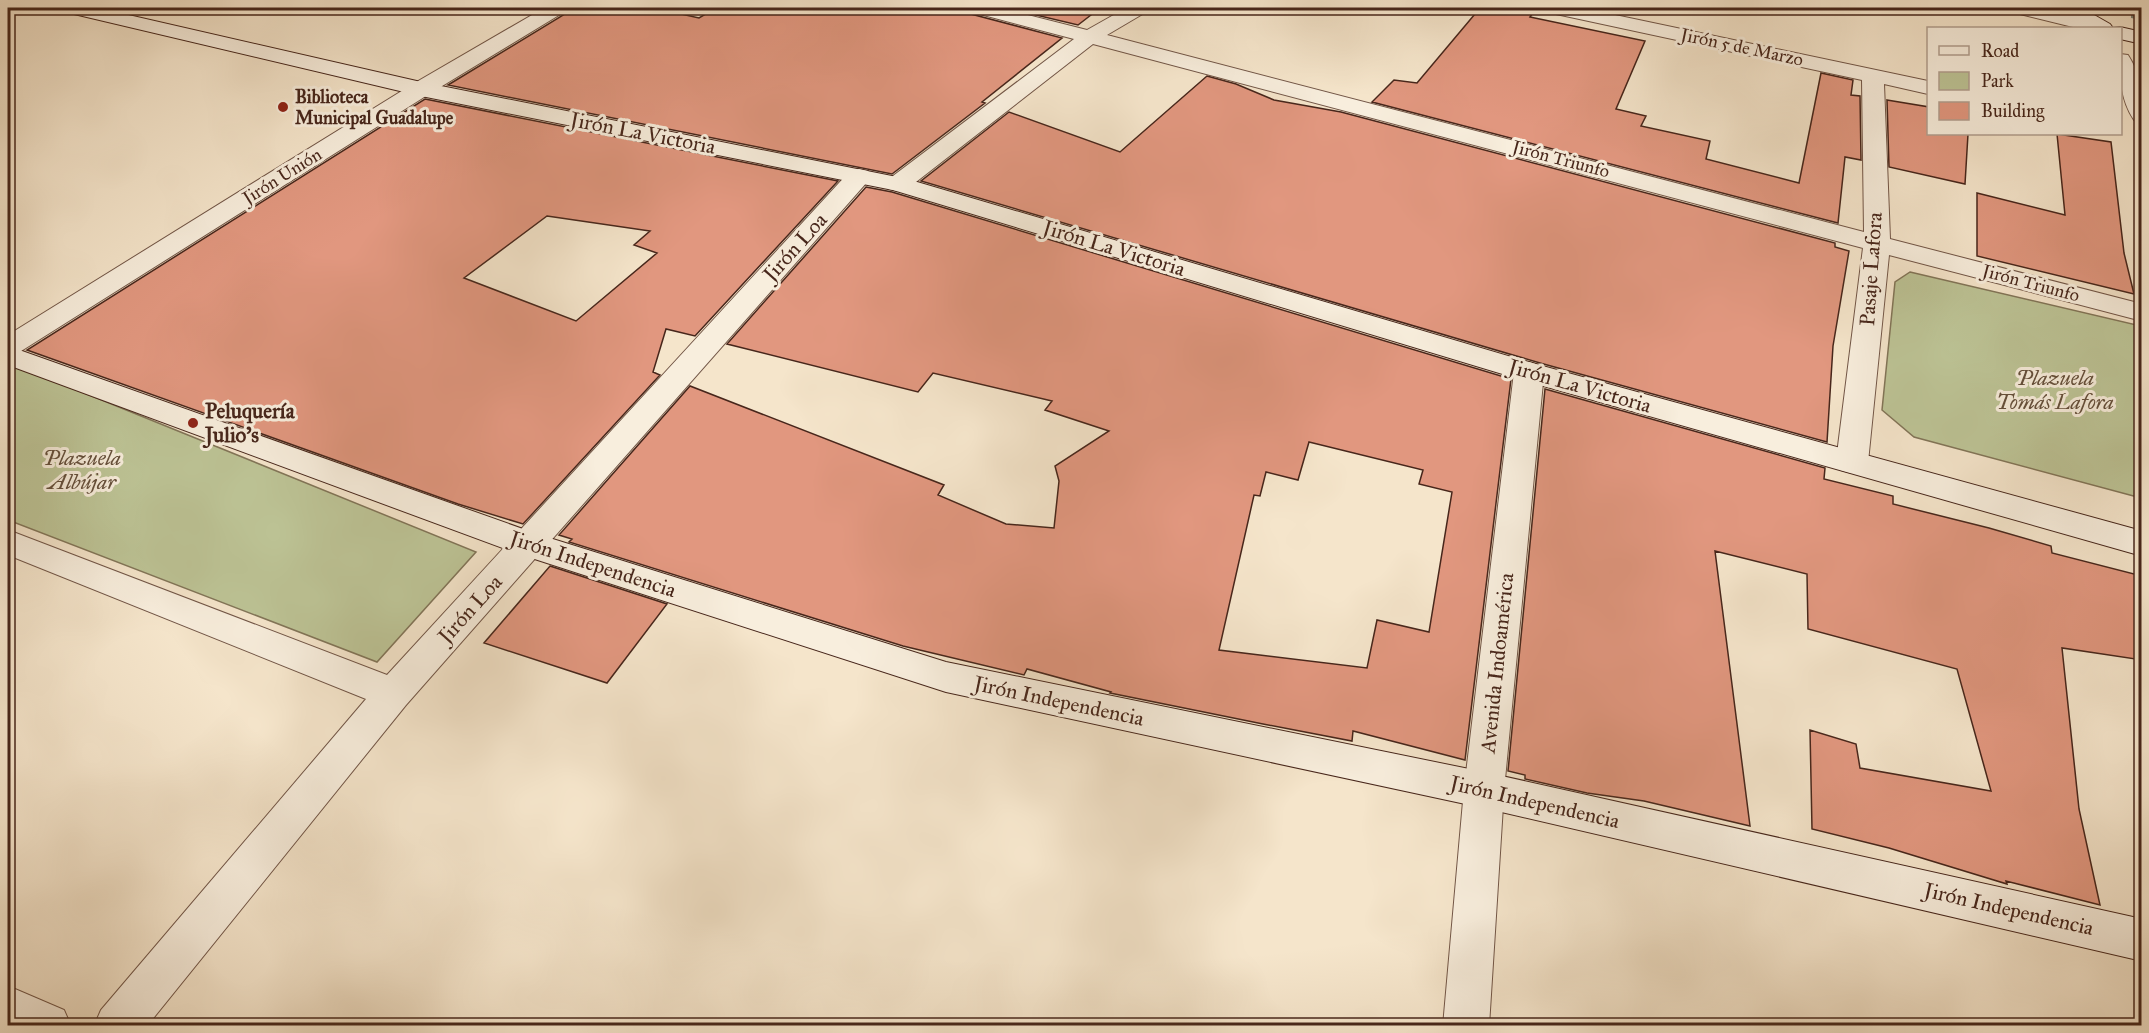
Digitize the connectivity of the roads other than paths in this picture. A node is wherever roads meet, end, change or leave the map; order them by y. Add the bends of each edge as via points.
1 (74, 8) edge
2 (557, 8) edge
3 (979, 8) edge
4 (1139, 8) edge
5 (1556, 8) edge
6 (2019, 8) edge
7 (2069, 8) edge
8 (2097, 27) edge
9 (2099, 27) edge
10 (2122, 33) edge
11 (1090, 37) junction
12 (2142, 38) edge
13 (2122, 64) edge
14 (1873, 75) junction
15 (1927, 87) edge
16 (421, 89) junction
17 (2138, 127) edge
18 (859, 176) junction
19 (898, 184) junction
20 (1876, 242) junction
21 (2142, 313) edge
22 (8, 347) edge
23 (8, 354) edge
24 (1529, 372) junction
25 (1852, 462) junction
26 (8, 542) edge
27 (528, 544) junction
28 (2142, 544) edge
29 (393, 694) junction
30 (1484, 790) junction
31 (2142, 939) edge
32 (8, 1009) edge
33 (48, 1026) edge
34 (117, 1026) edge
35 (1466, 1026) edge

1 - 16 street, Jirón La Victoria
2 - 16 street, Jirón Unión
3 - 11 street, Jirón Triunfo
4 - 11 street
5 - 14 street, Jirón 5 de Marzo
6 - 8 street
7 - 9 street
10 - 12 street
11 - 19 street
11 - 20 street, Jirón Triunfo
13 - 17 street
14 - 15 street, Jirón 5 de Marzo
14 - 20 street, Pasaje Lafora
16 - 18 street, Jirón La Victoria
16 - 22 street, Jirón Unión
18 - 19 street, Jirón La Victoria
18 - 27 street, Jirón Loa
19 - 24 street, Jirón La Victoria
20 - 21 street, Jirón Triunfo
20 - 25 street, Pasaje Lafora
23 - 27 street, Jirón Independencia
24 - 25 street, Jirón La Victoria
24 - 30 street, Avenida Indoamérica
25 - 28 street, Jirón La Victoria
26 - 29 street
27 - 29 street, Jirón Loa
27 - 30 street, Jirón Independencia via 946,677
29 - 34 street, Jirón Loa
30 - 31 street, Jirón Independencia
30 - 35 street, Avenida Indoamérica
32 - 33 street

